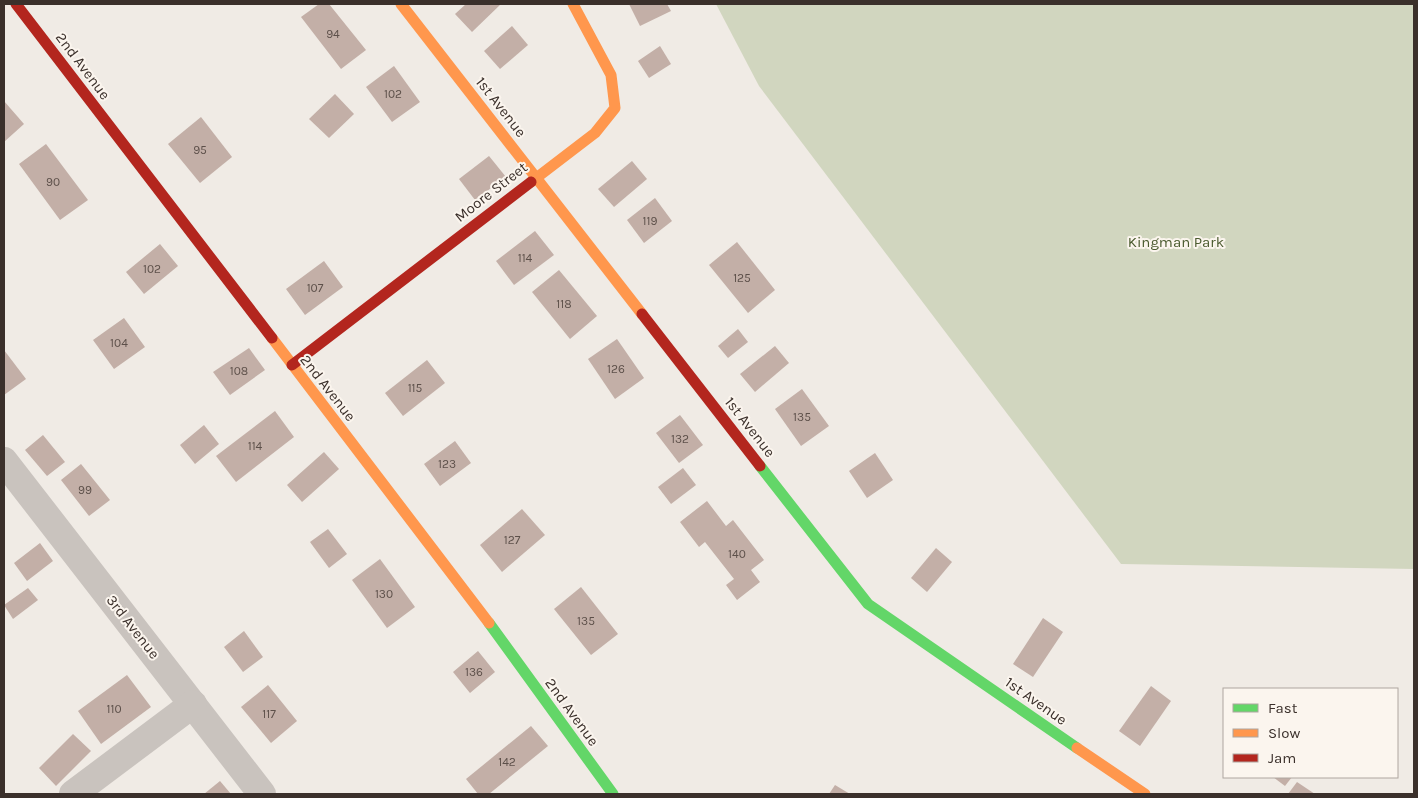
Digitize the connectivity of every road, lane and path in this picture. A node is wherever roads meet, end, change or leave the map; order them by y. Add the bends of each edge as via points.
1 (16, 4) edge
2 (401, 4) edge
3 (573, 4) edge
4 (536, 176) junction
5 (292, 365) junction
6 (4, 461) edge
7 (193, 704) junction
8 (73, 794) edge
9 (262, 794) edge
10 (613, 794) edge
11 (1145, 794) edge

1 - 5 street, 2nd Avenue
2 - 4 street, 1st Avenue
3 - 4 street, Moore Street via 611,75 615,108 595,133
4 - 5 street, Moore Street
4 - 11 street, 1st Avenue via 868,604
5 - 10 street, 2nd Avenue via 465,590
6 - 7 street, 3rd Avenue
7 - 8 street
7 - 9 street, 3rd Avenue

